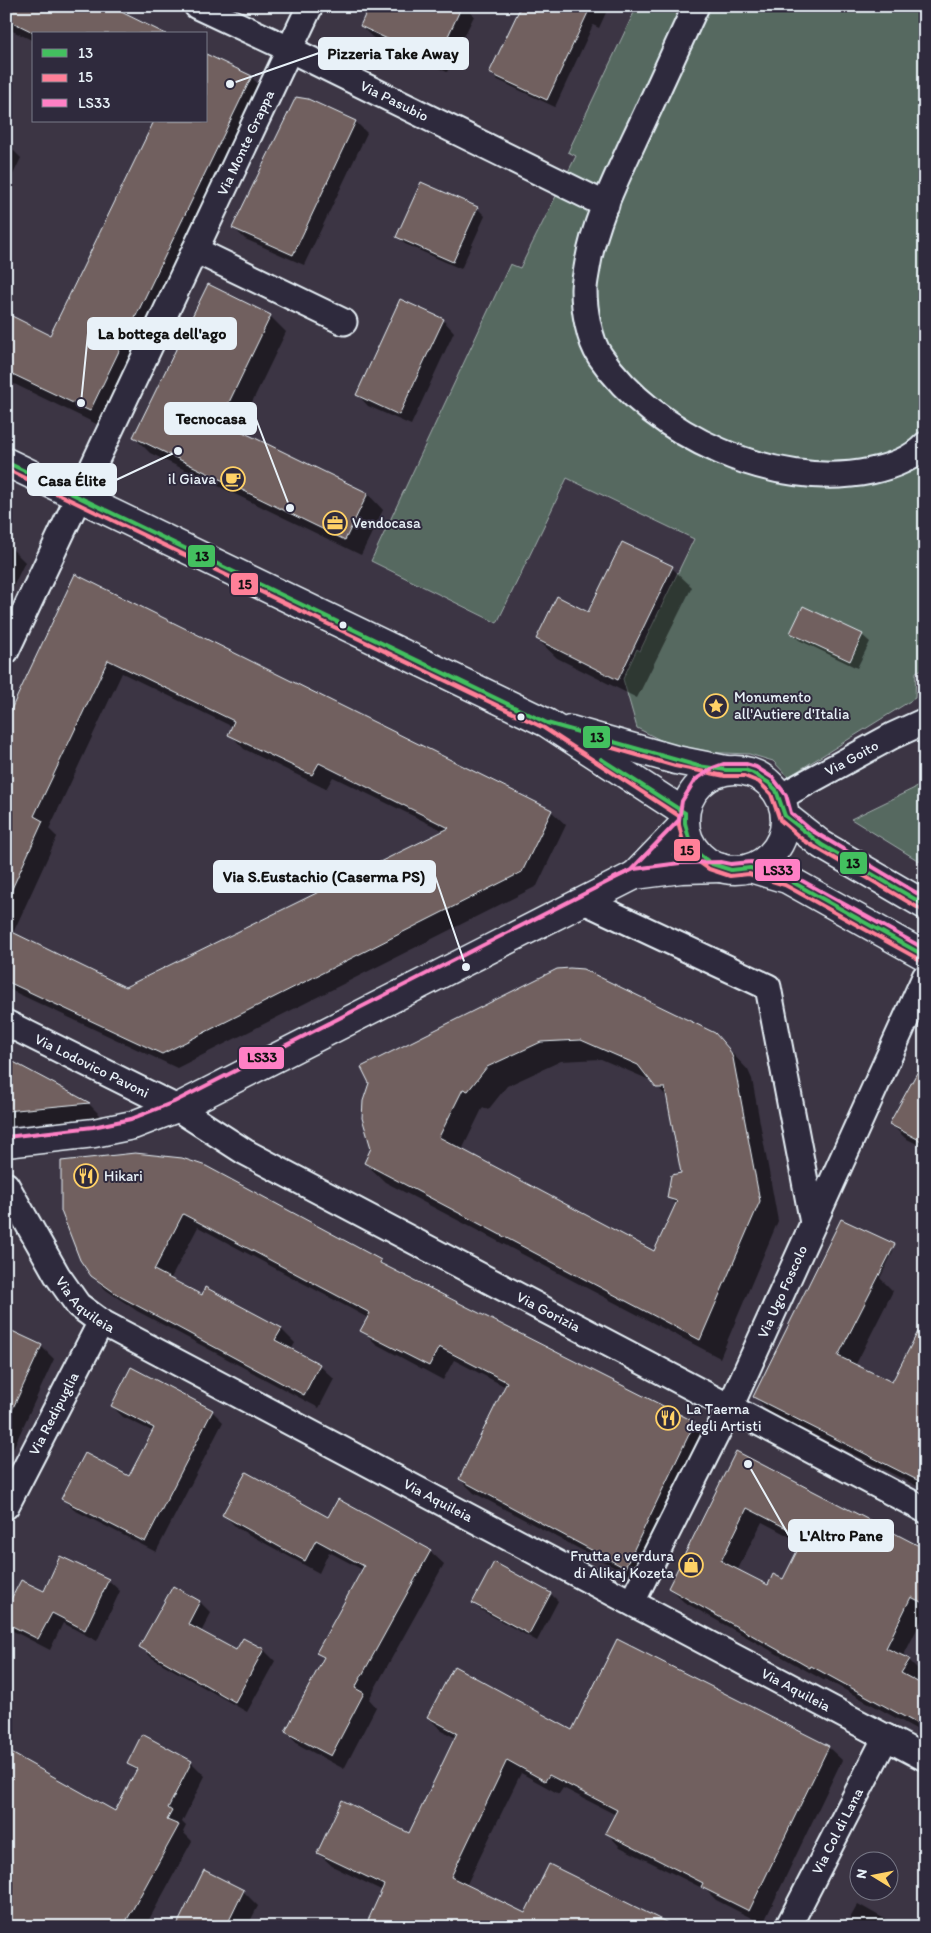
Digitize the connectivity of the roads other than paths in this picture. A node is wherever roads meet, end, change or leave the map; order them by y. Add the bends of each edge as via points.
1 (197, 6) edge
2 (310, 6) edge
3 (696, 6) edge
4 (289, 49) junction
5 (606, 205) junction
6 (195, 250) junction
7 (344, 322) dead end
8 (925, 445) edge
9 (6, 462) edge
10 (78, 497) junction
11 (6, 651) edge
12 (925, 722) edge
13 (547, 724) junction
14 (726, 770) junction
15 (783, 807) junction
16 (685, 818) junction
17 (721, 868) junction
18 (750, 868) junction
19 (635, 875) junction
20 (584, 901) junction
21 (925, 905) edge
22 (925, 956) edge
23 (925, 977) edge
24 (6, 1023) edge
25 (177, 1108) junction
26 (6, 1143) edge
27 (6, 1185) edge
28 (813, 1223) junction
29 (101, 1322) junction
30 (730, 1407) junction
31 (6, 1506) edge
32 (925, 1510) edge
33 (632, 1602) junction
34 (886, 1737) junction
35 (925, 1758) edge
36 (788, 1927) edge

1 - 4 street, Via Pasubio
2 - 4 street, Via Monte Grappa
3 - 5 street
4 - 5 street, Via Pasubio
4 - 6 street, Via Monte Grappa
5 - 8 street via 586,272 587,322 598,354 641,403 701,441 739,459 779,471 853,475 888,467
6 - 7 street
6 - 10 street, Via Monte Grappa
9 - 10 street
10 - 11 street, Via Monte Grappa
10 - 13 street
12 - 15 street, Via Goito via 892,736 793,790
13 - 14 street via 676,760
13 - 16 street
14 - 15 street via 745,770 762,777 776,790
14 - 16 street via 698,785
15 - 18 street via 785,826 779,844 767,858
15 - 21 street via 822,845
16 - 17 street via 690,843 696,852
16 - 19 street
17 - 18 street
17 - 19 street
18 - 22 street via 788,879
19 - 20 street
20 - 25 street
20 - 28 street via 768,987
23 - 28 street, Via Ugo Foscolo
24 - 25 street, Via Lodovico Pavoni
25 - 26 street via 133,1125 94,1133
25 - 30 street, Via Gorizia via 245,1152
27 - 29 street, Via Aquileia via 56,1275 78,1305
28 - 30 street, Via Ugo Foscolo
29 - 31 street, Via Redipuglia
29 - 33 street, Via Aquileia
30 - 32 street, Via Gorizia
30 - 33 street, Via Ugo Foscolo
33 - 34 street, Via Aquileia
34 - 35 street, Via Aquileia
34 - 36 street, Via Col di Lana

